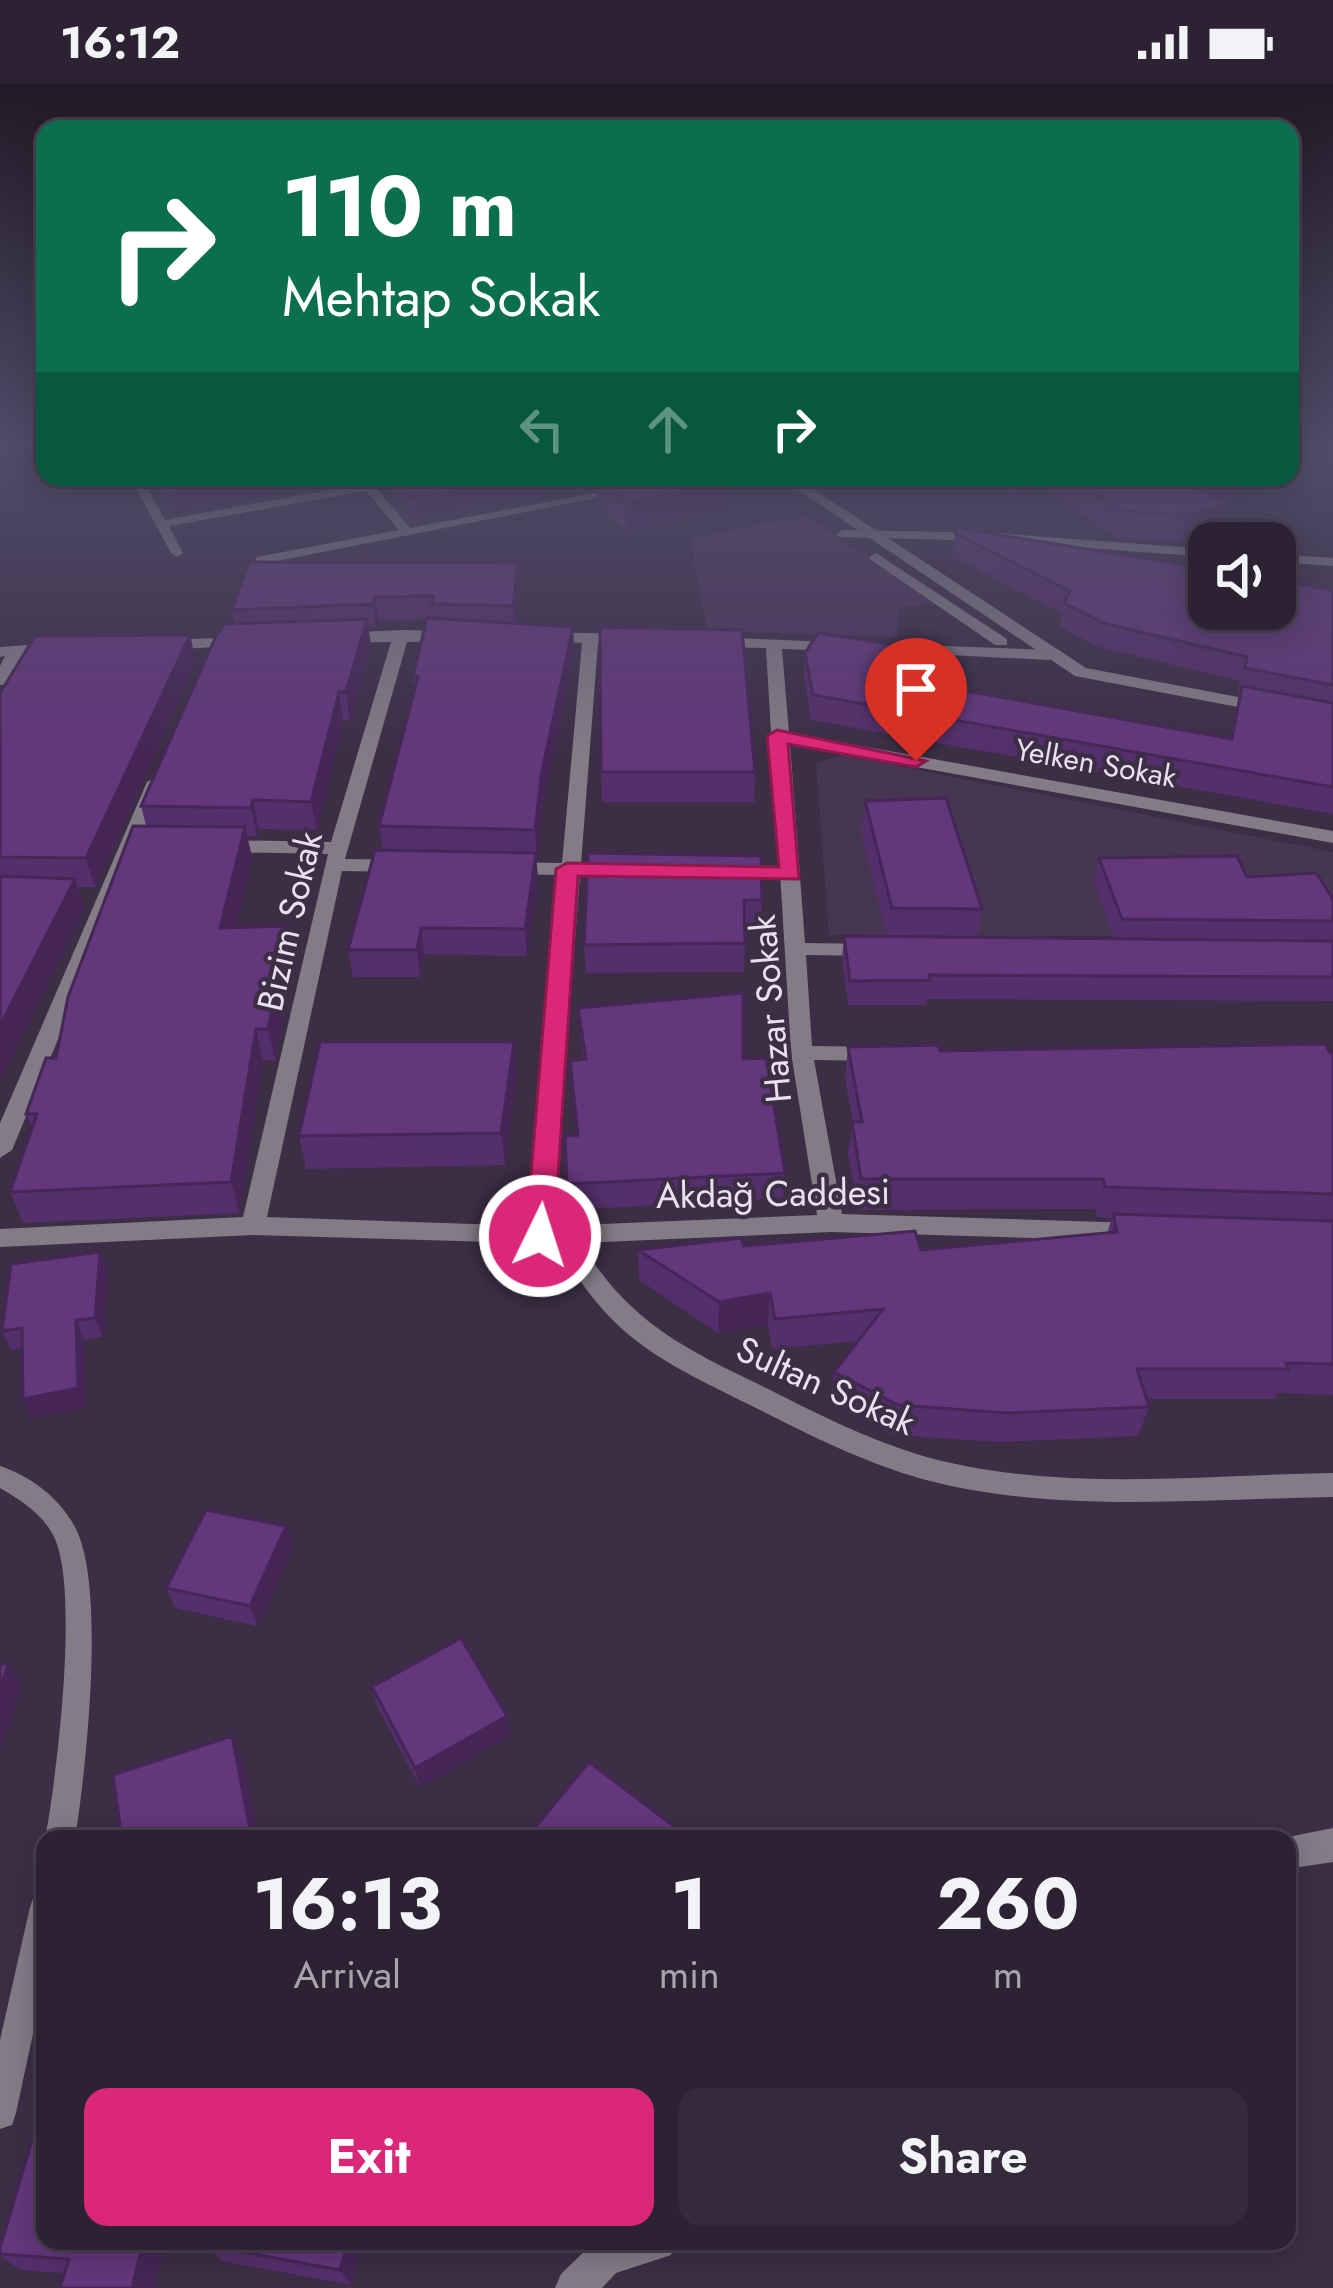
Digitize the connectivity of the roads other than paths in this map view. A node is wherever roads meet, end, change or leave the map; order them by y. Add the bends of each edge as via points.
1 (174, 548) edge
2 (325, 548) edge
3 (863, 548) edge
4 (889, 548) edge
5 (983, 548) edge
6 (1129, 548) edge
7 (1188, 552) edge
8 (177, 553) dead end
9 (1296, 559) edge
10 (262, 560) edge
11 (1064, 562) edge
12 (1333, 562) edge
13 (401, 635) junction
14 (472, 636) edge
15 (519, 637) edge
16 (590, 638) junction
17 (309, 639) edge
18 (659, 640) edge
19 (263, 641) edge
20 (705, 641) edge
21 (774, 644) junction
22 (149, 645) edge
23 (80, 647) edge
24 (8, 652) edge
25 (1049, 655) junction
26 (0, 680) edge
27 (1333, 720) edge
28 (777, 736) junction
29 (164, 764) edge
30 (1333, 837) edge
31 (128, 845) junction
32 (152, 845) edge
33 (198, 846) edge
34 (336, 857) junction
35 (427, 867) edge
36 (474, 868) edge
37 (567, 869) junction
38 (634, 871) edge
39 (796, 949) junction
40 (889, 950) edge
41 (802, 1054) junction
42 (917, 1054) edge
43 (0, 1150) edge
44 (830, 1223) junction
45 (253, 1226) junction
46 (1166, 1233) edge
47 (552, 1236) junction
48 (0, 1238) edge
49 (0, 1476) edge
50 (1333, 1485) edge
51 (61, 1830) edge
52 (1333, 1845) edge
53 (1296, 1851) edge
54 (36, 1951) edge
55 (0, 2108) edge
56 (627, 2250) edge
57 (574, 2288) edge

1 - 8 lane
2 - 10 lane
3 - 25 street via 1004,644
4 - 25 street
5 - 11 street
6 - 7 street
9 - 12 street
13 - 14 street
13 - 17 street
13 - 34 street, Bizim Sokak
15 - 16 street
16 - 18 street
16 - 37 street
19 - 22 street via 213,653
20 - 21 street
21 - 25 street
21 - 28 street, Hazar Sokak
23 - 24 street
24 - 26 street
25 - 27 street via 1081,672
28 - 30 street, Yelken Sokak
28 - 39 street, Hazar Sokak via 780,874
29 - 31 street
31 - 32 street
31 - 43 street via 94,898
33 - 34 street
34 - 35 street
34 - 45 street, Bizim Sokak
36 - 37 street
37 - 38 street
37 - 47 street
39 - 40 street
39 - 41 street, Hazar Sokak
41 - 42 street
41 - 44 street, Hazar Sokak
44 - 46 street, Akdağ Caddesi
44 - 47 street, Akdağ Caddesi
45 - 47 street, Akdağ Caddesi
45 - 48 street, Akdağ Caddesi
47 - 50 street, Sultan Sokak via 641,1338 860,1447 947,1474 1038,1487
49 - 51 lane via 35,1493 70,1542 77,1600
52 - 53 street
54 - 55 lane
56 - 57 street via 604,2257

